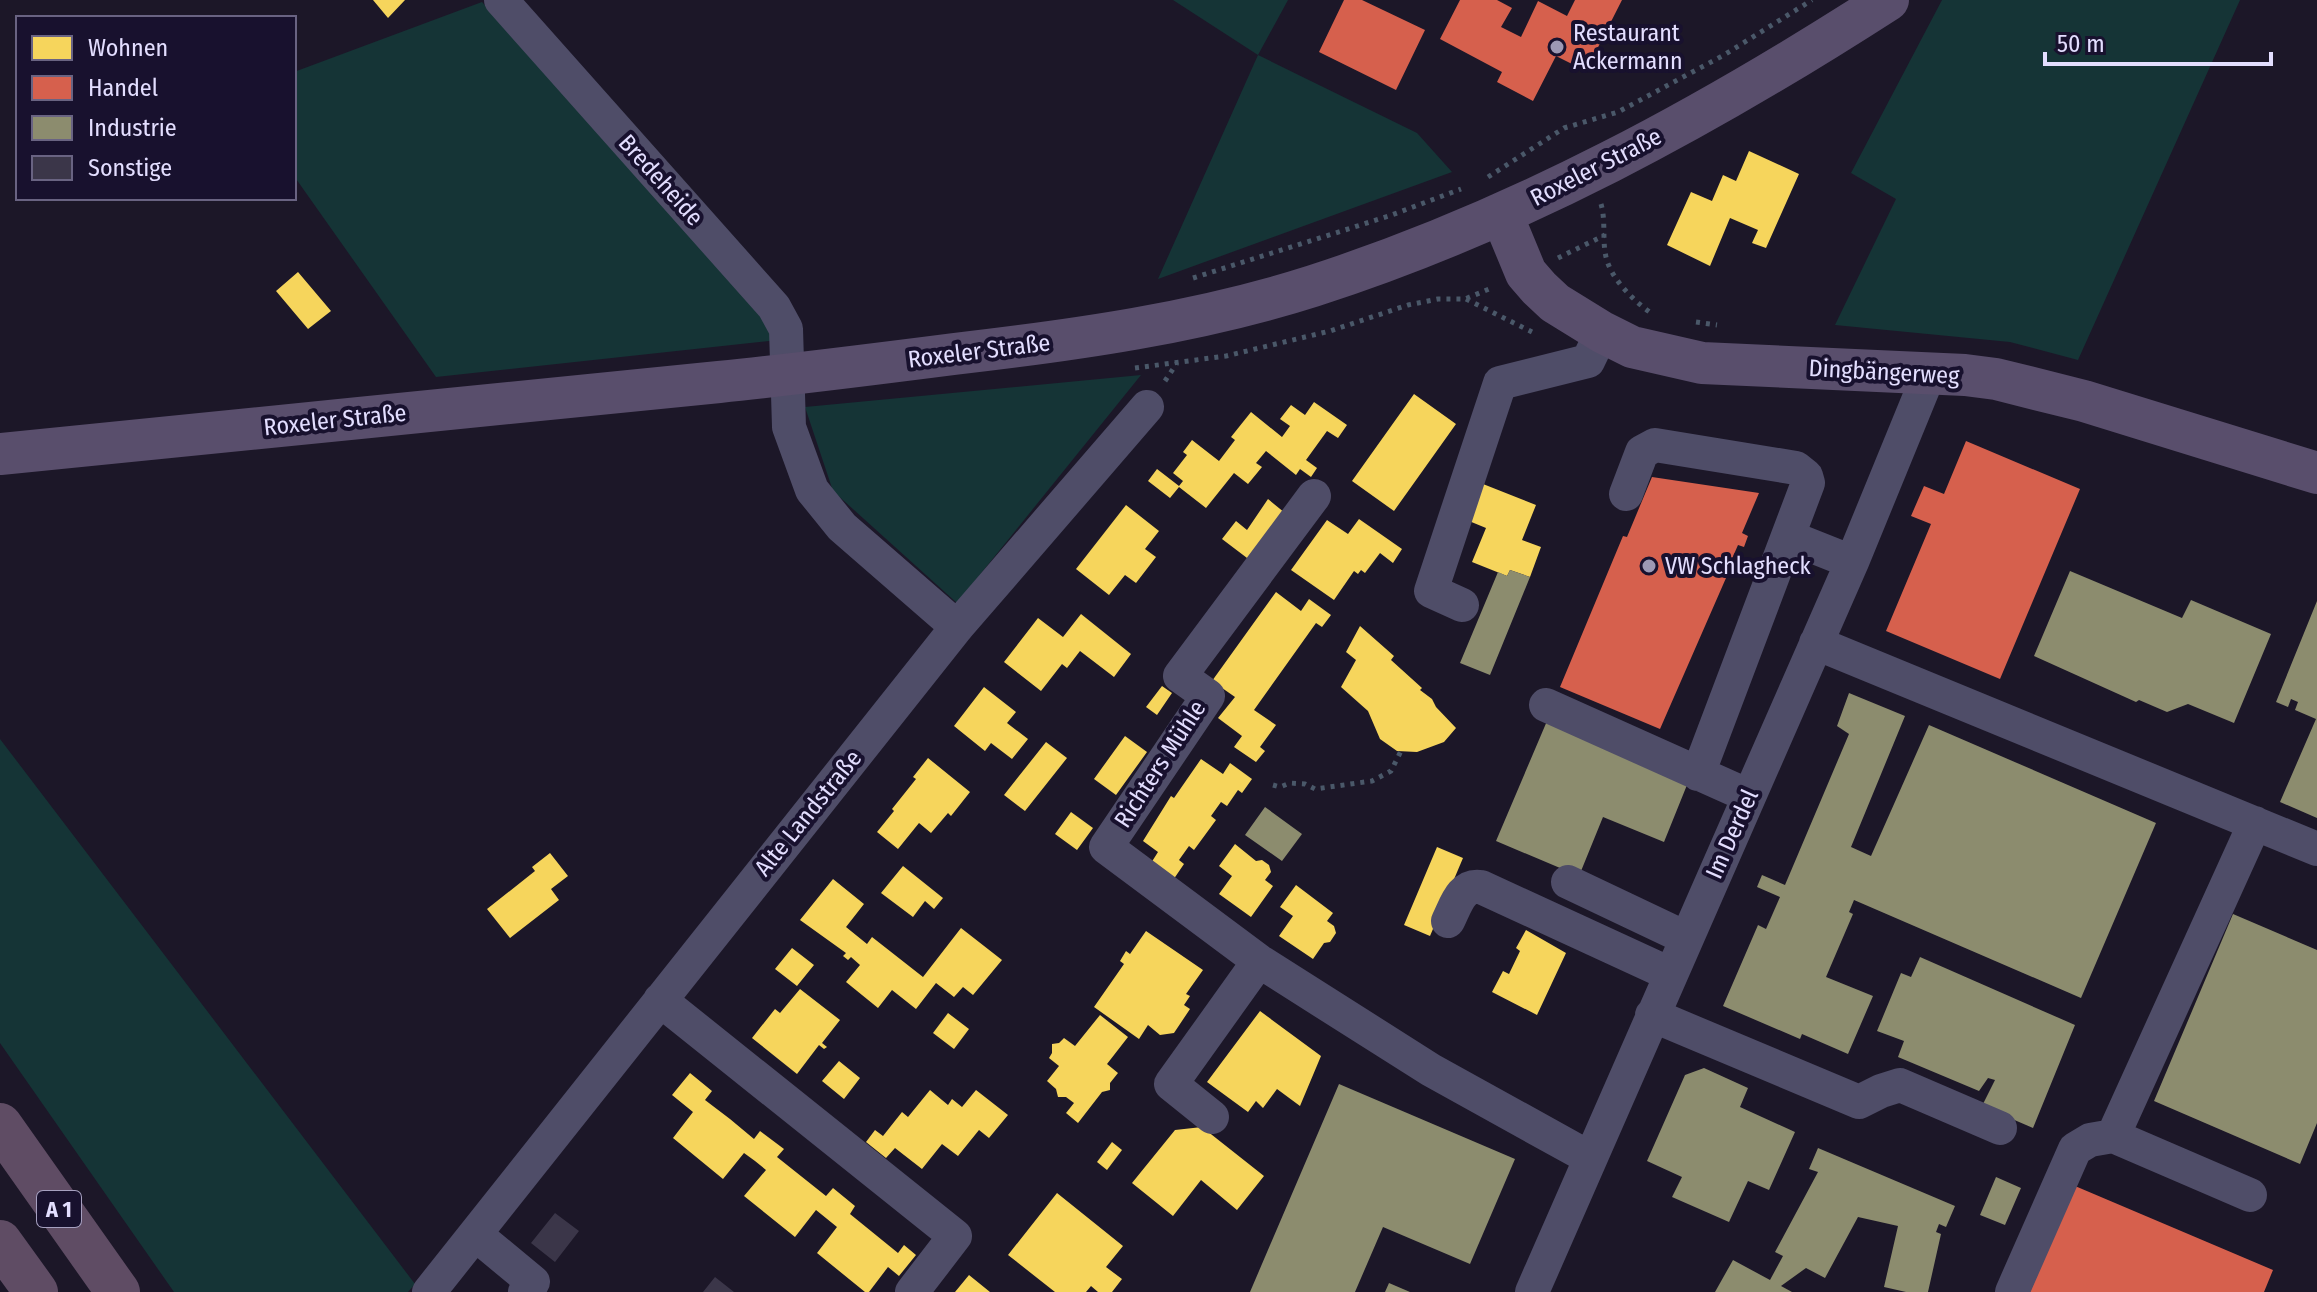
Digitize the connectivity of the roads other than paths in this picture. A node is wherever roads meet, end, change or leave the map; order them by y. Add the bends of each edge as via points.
1 (501, 0) edge
2 (1888, 0) edge
3 (1494, 197) junction
4 (1602, 332) junction
5 (1929, 374) junction
6 (787, 375) junction
7 (1147, 407) dead end
8 (0, 454) edge
9 (2317, 473) edge
10 (1626, 494) dead end
11 (1314, 496) dead end
12 (1789, 537) junction
13 (1852, 562) junction
14 (1462, 605) dead end
15 (957, 627) junction
16 (1816, 643) junction
17 (1546, 705) dead end
18 (1698, 774) junction
19 (1749, 796) junction
20 (2255, 823) junction
21 (2317, 849) edge
22 (1568, 882) dead end
23 (1448, 921) dead end
24 (1686, 938) junction
25 (1259, 961) junction
26 (1670, 974) junction
27 (660, 1000) junction
28 (1652, 1015) junction
29 (1212, 1117) dead end
30 (0, 1125) edge
31 (2000, 1128) dead end
32 (2113, 1136) junction
33 (1590, 1158) junction
34 (2250, 1195) dead end
35 (475, 1234) junction
36 (0, 1242) edge
37 (36, 1292) edge
38 (118, 1292) edge
39 (429, 1292) edge
40 (525, 1292) edge
41 (912, 1292) edge
42 (1532, 1292) edge
43 (2012, 1292) edge

1 - 6 street, Bredeheide via 774,307 786,329
2 - 3 main road, Roxeler Straße via 1725,99 1587,174
3 - 4 main road, Dingbängerweg via 1526,273 1555,303
3 - 6 main road, Roxeler Straße via 1407,253 1309,287 1193,317 1077,339
4 - 5 main road, Dingbängerweg via 1632,347 1702,363
4 - 14 street via 1588,361 1500,383 1431,591
5 - 9 main road, Dingbängerweg via 1996,379 2070,397
5 - 13 street, Im Derdel
6 - 8 main road, Roxeler Straße
6 - 15 street via 789,427 812,490 842,527
7 - 15 street, Alte Landstraße
10 - 12 street via 1642,452 1655,445 1796,468 1808,483
11 - 25 street, Richters Mühle via 1180,676 1208,696 1106,847
12 - 13 street
12 - 18 street
13 - 16 street, Im Derdel
15 - 27 street, Alte Landstraße
16 - 19 street, Im Derdel
16 - 20 street
17 - 18 street
18 - 19 street
19 - 24 street, Im Derdel
20 - 21 street
20 - 32 street
22 - 24 street
23 - 26 street via 1463,890 1481,887
24 - 26 street, Im Derdel
25 - 29 street via 1171,1084
25 - 33 street, Richters Mühle via 1431,1070
26 - 28 street, Im Derdel
27 - 35 street, Alte Landstraße
27 - 41 street via 955,1236
28 - 31 street via 1859,1102 1900,1085
28 - 33 street, Im Derdel
30 - 38 highway, A 1
32 - 34 street
32 - 43 street via 2075,1149
33 - 42 street, Im Derdel
35 - 39 street, Alte Landstraße
35 - 40 street via 533,1282
36 - 37 highway

